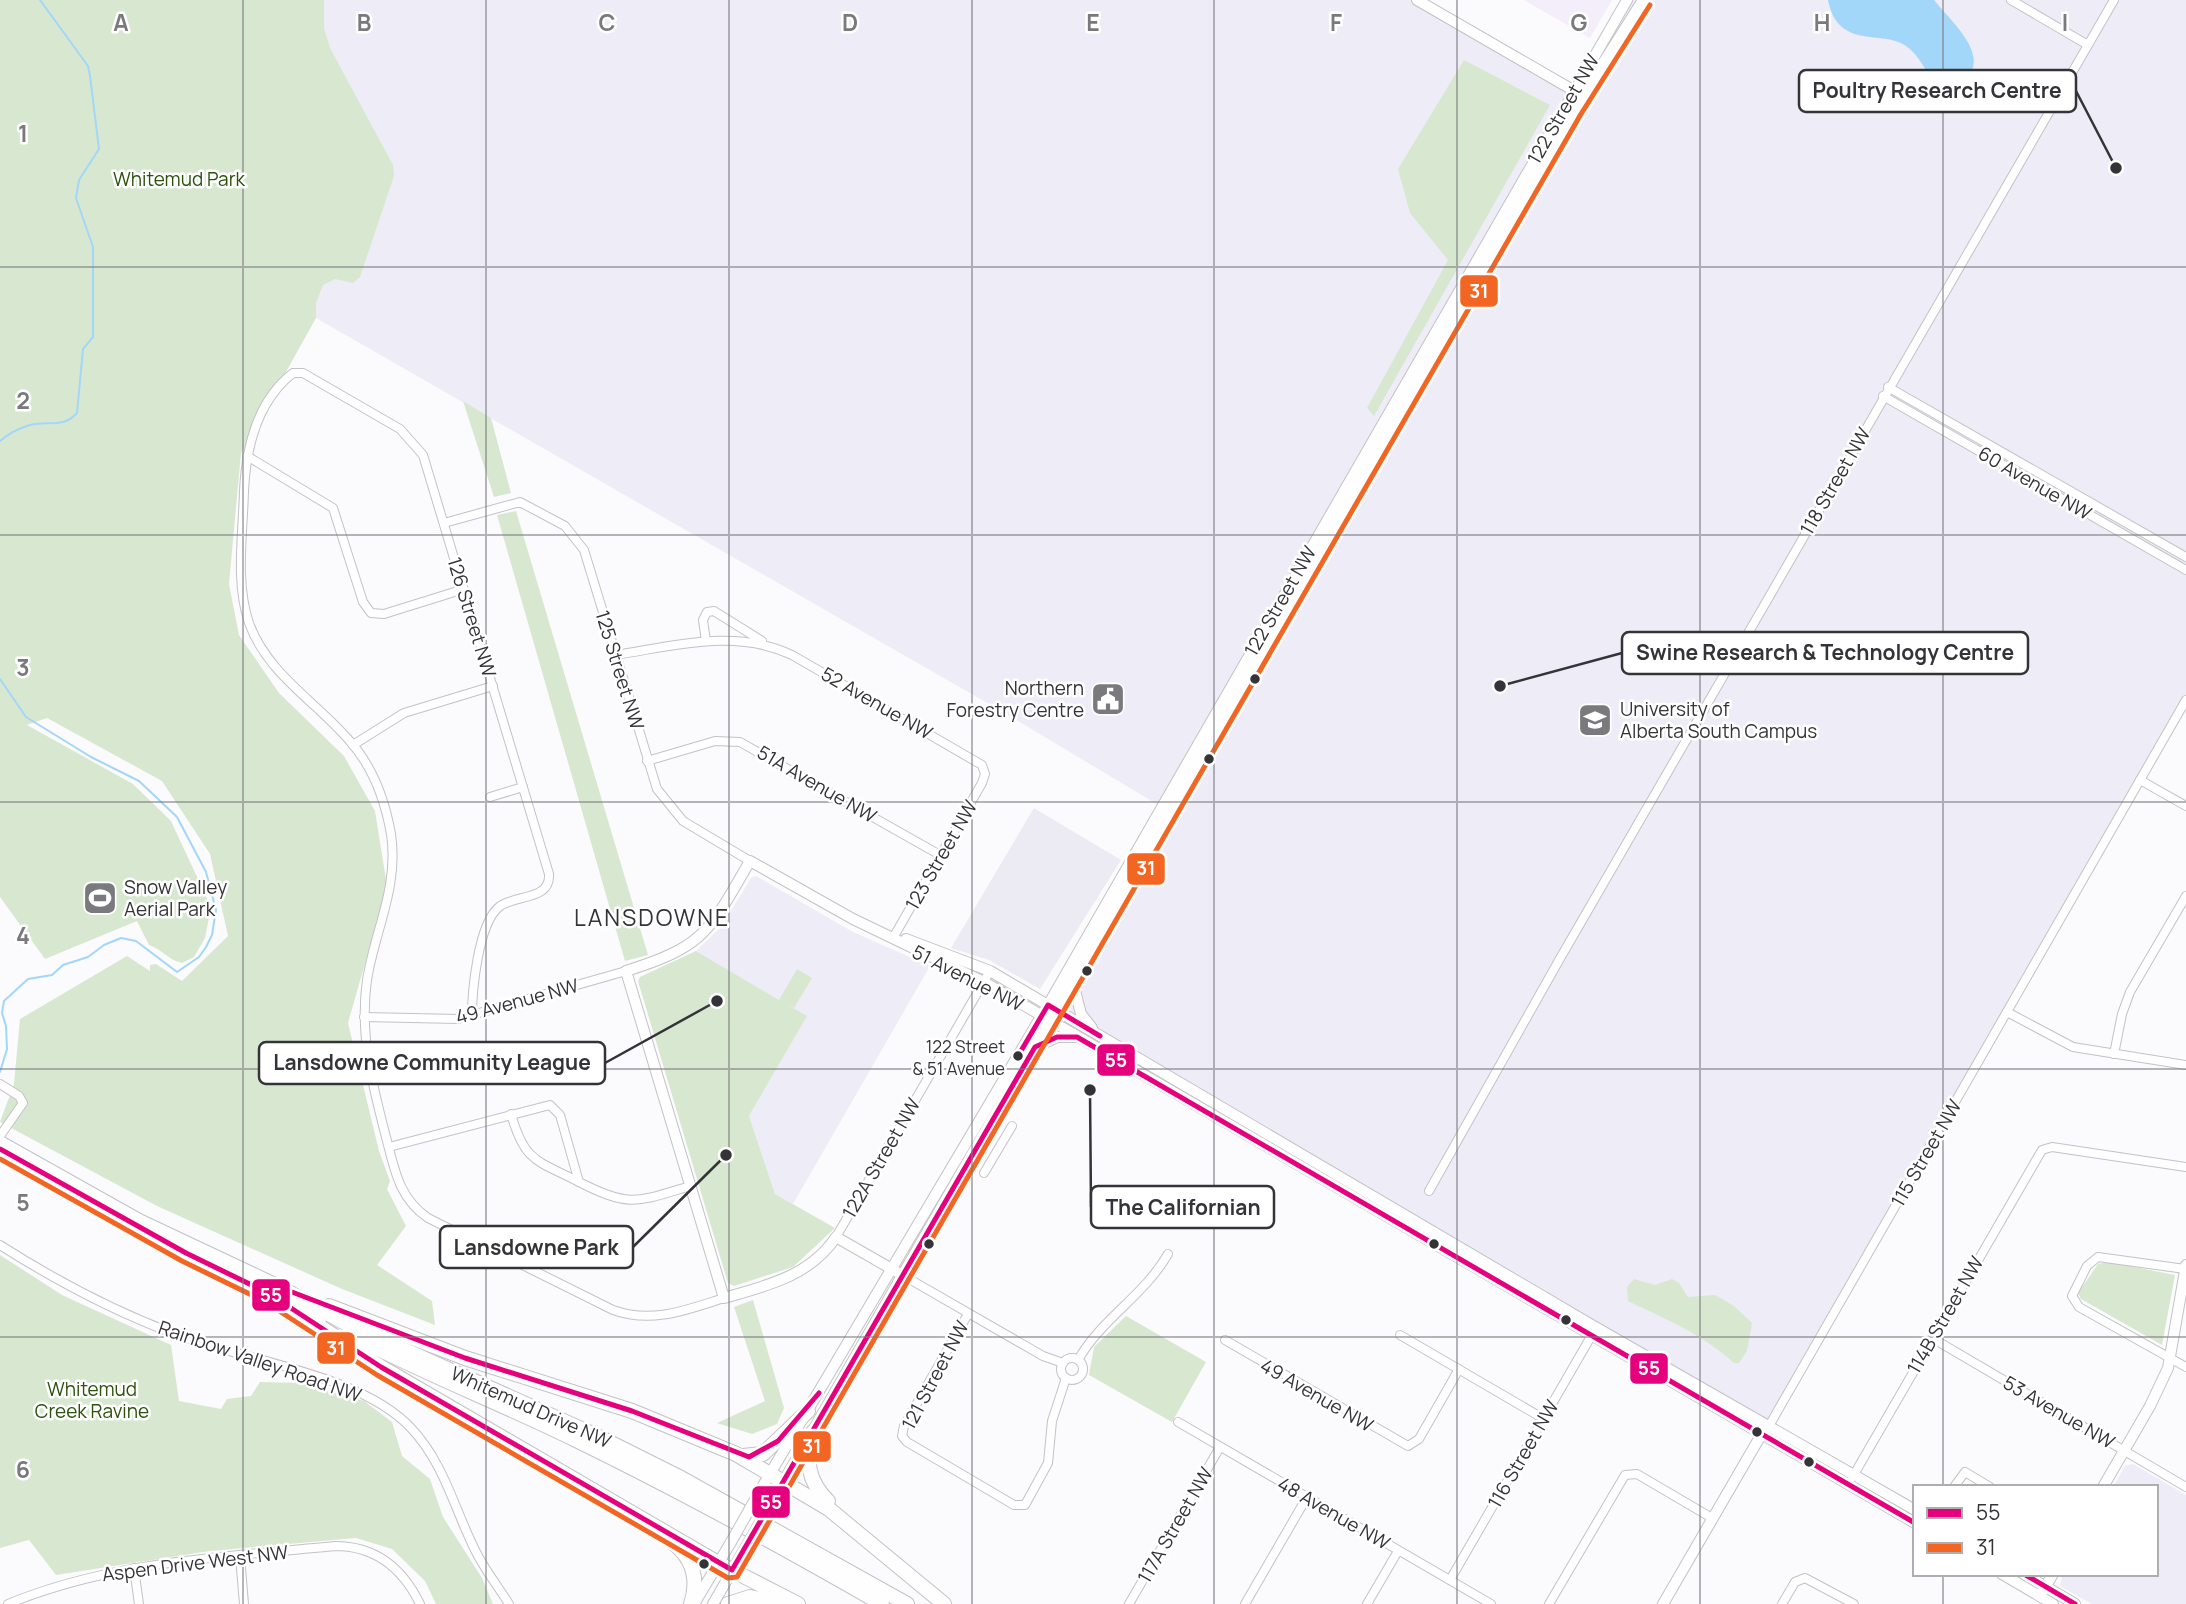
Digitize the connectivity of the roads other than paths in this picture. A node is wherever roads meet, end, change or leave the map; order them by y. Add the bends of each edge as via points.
1 (1417, 0) edge
2 (1627, 0) edge
3 (1643, 0) edge
4 (2011, 0) edge
5 (2114, 0) edge
6 (1431, 3) edge
7 (2088, 45) junction
8 (1578, 93) junction
9 (1888, 387) junction
10 (1883, 397) junction
11 (247, 456) junction
12 (444, 523) junction
13 (2186, 557) edge
14 (2183, 568) edge
15 (464, 589) junction
16 (706, 641) junction
17 (764, 643) junction
18 (615, 655) junction
19 (493, 686) junction
20 (2186, 700) edge
21 (353, 744) junction
22 (646, 761) junction
23 (985, 771) joint
24 (2140, 780) junction
25 (523, 787) junction
26 (490, 797) dead end
27 (668, 806) joint
28 (2186, 806) edge
29 (940, 855) junction
30 (750, 861) junction
31 (2186, 896) edge
32 (893, 937) junction
33 (626, 971) junction
34 (990, 971) junction
35 (984, 982) junction
36 (1073, 982) junction
37 (2007, 1012) junction
38 (1049, 1013) junction
39 (364, 1017) junction
40 (472, 1017) junction
41 (1099, 1035) junction
42 (1077, 1037) junction
43 (1035, 1047) junction
44 (1124, 1050) junction
45 (2114, 1054) junction
46 (2186, 1065) edge
47 (0, 1084) edge
48 (511, 1114) junction
49 (1012, 1126) dead end
50 (0, 1136) edge
51 (0, 1143) edge
52 (389, 1147) junction
53 (0, 1149) edge
54 (29, 1162) junction
55 (2186, 1167) edge
56 (984, 1173) dead end
57 (579, 1182) junction
58 (690, 1186) junction
59 (1429, 1191) dead end
60 (836, 1237) junction
61 (0, 1245) edge
62 (1168, 1254) dead end
63 (2186, 1267) edge
64 (892, 1269) junction
65 (904, 1276) junction
66 (274, 1290) junction
67 (724, 1298) junction
68 (968, 1314) junction
69 (1594, 1332) junction
70 (1400, 1335) dead end
71 (1932, 1338) junction
72 (1225, 1340) dead end
73 (2171, 1359) junction
74 (1078, 1360) junction
75 (1063, 1363) junction
76 (2186, 1367) edge
77 (1459, 1369) junction
78 (1066, 1378) junction
79 (808, 1411) junction
80 (1544, 1419) junction
81 (1178, 1422) dead end
82 (1765, 1430) junction
83 (813, 1432) junction
84 (1220, 1447) junction
85 (2124, 1451) junction
86 (736, 1454) junction
87 (777, 1477) junction
88 (1851, 1479) junction
89 (1955, 1485) edge
90 (1987, 1485) edge
91 (2104, 1485) edge
92 (2186, 1486) edge
93 (1307, 1497) junction
94 (622, 1506) junction
95 (1913, 1509) edge
96 (1712, 1518) junction
97 (845, 1521) junction
98 (1913, 1522) edge
99 (1398, 1551) junction
100 (240, 1556) junction
101 (718, 1563) junction
102 (134, 1567) junction
103 (732, 1570) junction
104 (2007, 1576) edge
105 (2026, 1576) edge
106 (2052, 1576) edge
107 (1450, 1580) junction
108 (2042, 1591) junction
109 (20, 1602) edge
110 (8, 1604) edge
111 (139, 1604) edge
112 (244, 1604) edge
113 (421, 1604) edge
114 (509, 1604) edge
115 (692, 1604) edge
116 (713, 1604) edge
117 (728, 1604) edge
118 (785, 1604) edge
119 (799, 1604) edge
120 (882, 1604) edge
121 (908, 1604) edge
122 (944, 1604) edge
123 (1129, 1604) edge
124 (1245, 1604) edge
125 (1367, 1604) edge
126 (1491, 1604) edge
127 (1549, 1604) edge
128 (1663, 1604) edge
129 (1782, 1604) edge
130 (1854, 1604) edge
131 (2053, 1604) edge
132 (2075, 1604) edge

1 - 6 main road
2 - 8 main road, 122 Street NW
3 - 8 main road, 122 Street NW
4 - 7 street
5 - 7 street, 118 Street NW
6 - 8 main road
7 - 9 street, 118 Street NW
8 - 36 main road, 122 Street NW
8 - 38 main road, 122 Street NW
9 - 10 street, 118 Street NW
9 - 13 street, 60 Avenue NW
10 - 14 street, 60 Avenue NW
10 - 59 street, 118 Street NW
11 - 12 street, 126 Street NW via 263,412 293,373 303,373 400,429 419,448
11 - 15 street via 334,508 368,611 384,614
11 - 21 street via 242,584 253,632 279,671
12 - 15 street, 126 Street NW
12 - 18 street, 125 Street NW via 520,502 560,522 583,550
13 - 14 street
15 - 19 street, 126 Street NW
16 - 17 street, 52 Avenue NW
16 - 17 street, 52 Avenue NW via 703,620 707,612 714,611
16 - 18 street, 52 Avenue NW
17 - 23 street, 52 Avenue NW via 792,654 974,759
18 - 22 street, 125 Street NW
19 - 21 street via 404,713
19 - 25 street, 126 Street NW
20 - 24 street, 115 Street NW
21 - 39 street via 385,804 393,853 391,888 368,972
22 - 27 street, 125 Street NW
22 - 29 street, 51A Avenue NW via 715,741 740,742
23 - 29 street, 123 Street NW
24 - 28 street
24 - 37 street, 115 Street NW
25 - 26 street
25 - 40 street, 126 Street NW via 549,881 541,892 506,903 494,912 474,972
27 - 30 street, 51 Avenue NW via 690,826
29 - 32 street, 123 Street NW
30 - 32 main road, 51 Avenue NW
30 - 33 main road via 714,921 694,942 672,956
31 - 45 street via 2130,992
32 - 34 main road, 51 Avenue NW
32 - 35 main road, 51 Avenue NW
33 - 40 street, 49 Avenue NW
33 - 58 main road
34 - 35 street, 122A Street NW
34 - 38 main road, 51 Avenue NW
35 - 38 main road, 51 Avenue NW
35 - 60 street, 122A Street NW
36 - 38 main road, 122 Street NW
36 - 41 main road via 1081,1014
37 - 45 street via 2067,1045
37 - 82 street, 115 Street NW
38 - 41 main road, 51 Avenue NW
38 - 42 main road, 51 Avenue NW
38 - 43 main road, 122 Street NW
38 - 44 main road
38 - 64 main road, 122 Street NW
39 - 40 street, 49 Avenue NW
39 - 52 street via 367,1059
41 - 44 main road, 51 Avenue NW
42 - 43 main road via 1057,1037
42 - 69 main road, 51 Avenue NW
43 - 65 main road, 122 Street NW
44 - 69 main road, 51 Avenue NW
45 - 46 street
47 - 50 street via 23,1103
48 - 52 street
48 - 57 street via 526,1153
48 - 57 street via 544,1105 556,1108
49 - 56 street
51 - 54 highway, Whitemud Drive NW
52 - 67 street via 403,1192 424,1215 613,1310 657,1317
53 - 54 highway, Whitemud Drive NW
54 - 66 highway, Whitemud Drive NW
55 - 71 street, 114B Street NW via 2045,1148
57 - 58 street via 629,1202
58 - 67 main road
60 - 64 main road
60 - 67 main road via 819,1257 793,1275
61 - 114 street, Rainbow Valley Road NW via 131,1316 218,1349 341,1385 383,1405 409,1426 434,1457 476,1553
62 - 74 street via 1147,1286 1101,1329
63 - 73 main road
63 - 73 street via 2103,1256 2087,1266 2073,1290 2079,1307
64 - 65 main road
64 - 79 main road, 122 Street NW
65 - 68 street
65 - 83 main road, 122 Street NW
66 - 86 highway via 632,1411
66 - 94 highway via 381,1367
66 - 120 highway, Whitemud Drive NW via 408,1365 570,1437 729,1517
66 - 121 highway, Whitemud Drive NW via 599,1437
68 - 75 street
68 - 78 street, 121 Street NW via 904,1426 902,1436 907,1442 1022,1506 1030,1500 1048,1463 1052,1421
69 - 80 street, 116 Street NW
69 - 82 main road, 51 Avenue NW
70 - 77 street
71 - 85 street, 53 Avenue NW
71 - 88 street, 114B Street NW
72 - 77 street, 49 Avenue NW via 1411,1446
73 - 76 street
73 - 85 main road
74 - 75 street
74 - 78 street via 1082,1374 1077,1379
75 - 78 street
77 - 80 street
79 - 86 highway via 763,1454
79 - 87 main road, 122 Street NW
80 - 107 street, 116 Street NW
81 - 84 street, 48 Avenue NW
82 - 88 main road, 51 Avenue NW
82 - 96 main road, 115 Street NW
83 - 87 main road, 122 Street NW
83 - 97 highway via 808,1459 812,1479
84 - 93 street, 48 Avenue NW
84 - 123 street, 117A Street NW
85 - 91 main road
85 - 92 street, 53 Avenue NW
86 - 87 highway
87 - 97 highway
87 - 101 main road, 122 Street NW, bridge via 761,1489
87 - 103 main road, 122 Street NW, bridge via 774,1498
88 - 95 main road, 51 Avenue NW
88 - 98 main road, 51 Avenue NW
89 - 90 street via 1965,1472
93 - 99 street, 48 Avenue NW
93 - 124 street
94 - 101 highway
94 - 115 highway via 687,1557 695,1578
96 - 127 street via 1637,1474 1628,1474
96 - 128 main road, 115 Street NW
97 - 122 highway
99 - 107 street, 48 Avenue NW
99 - 125 street
100 - 102 street, Aspen Drive West NW
100 - 112 street
100 - 113 street, Aspen Drive West NW via 360,1548 384,1559 407,1580
101 - 103 highway
101 - 115 main road, 122 Street NW
102 - 109 street, Aspen Drive West NW via 83,1578
102 - 111 street
103 - 116 main road, 122 Street NW
103 - 119 highway
104 - 108 main road
105 - 108 main road
106 - 108 main road
107 - 126 street, 48 Avenue NW
108 - 131 main road
108 - 132 main road
109 - 110 street, Aspen Drive West NW
117 - 118 highway via 750,1597
129 - 130 street via 1802,1578

